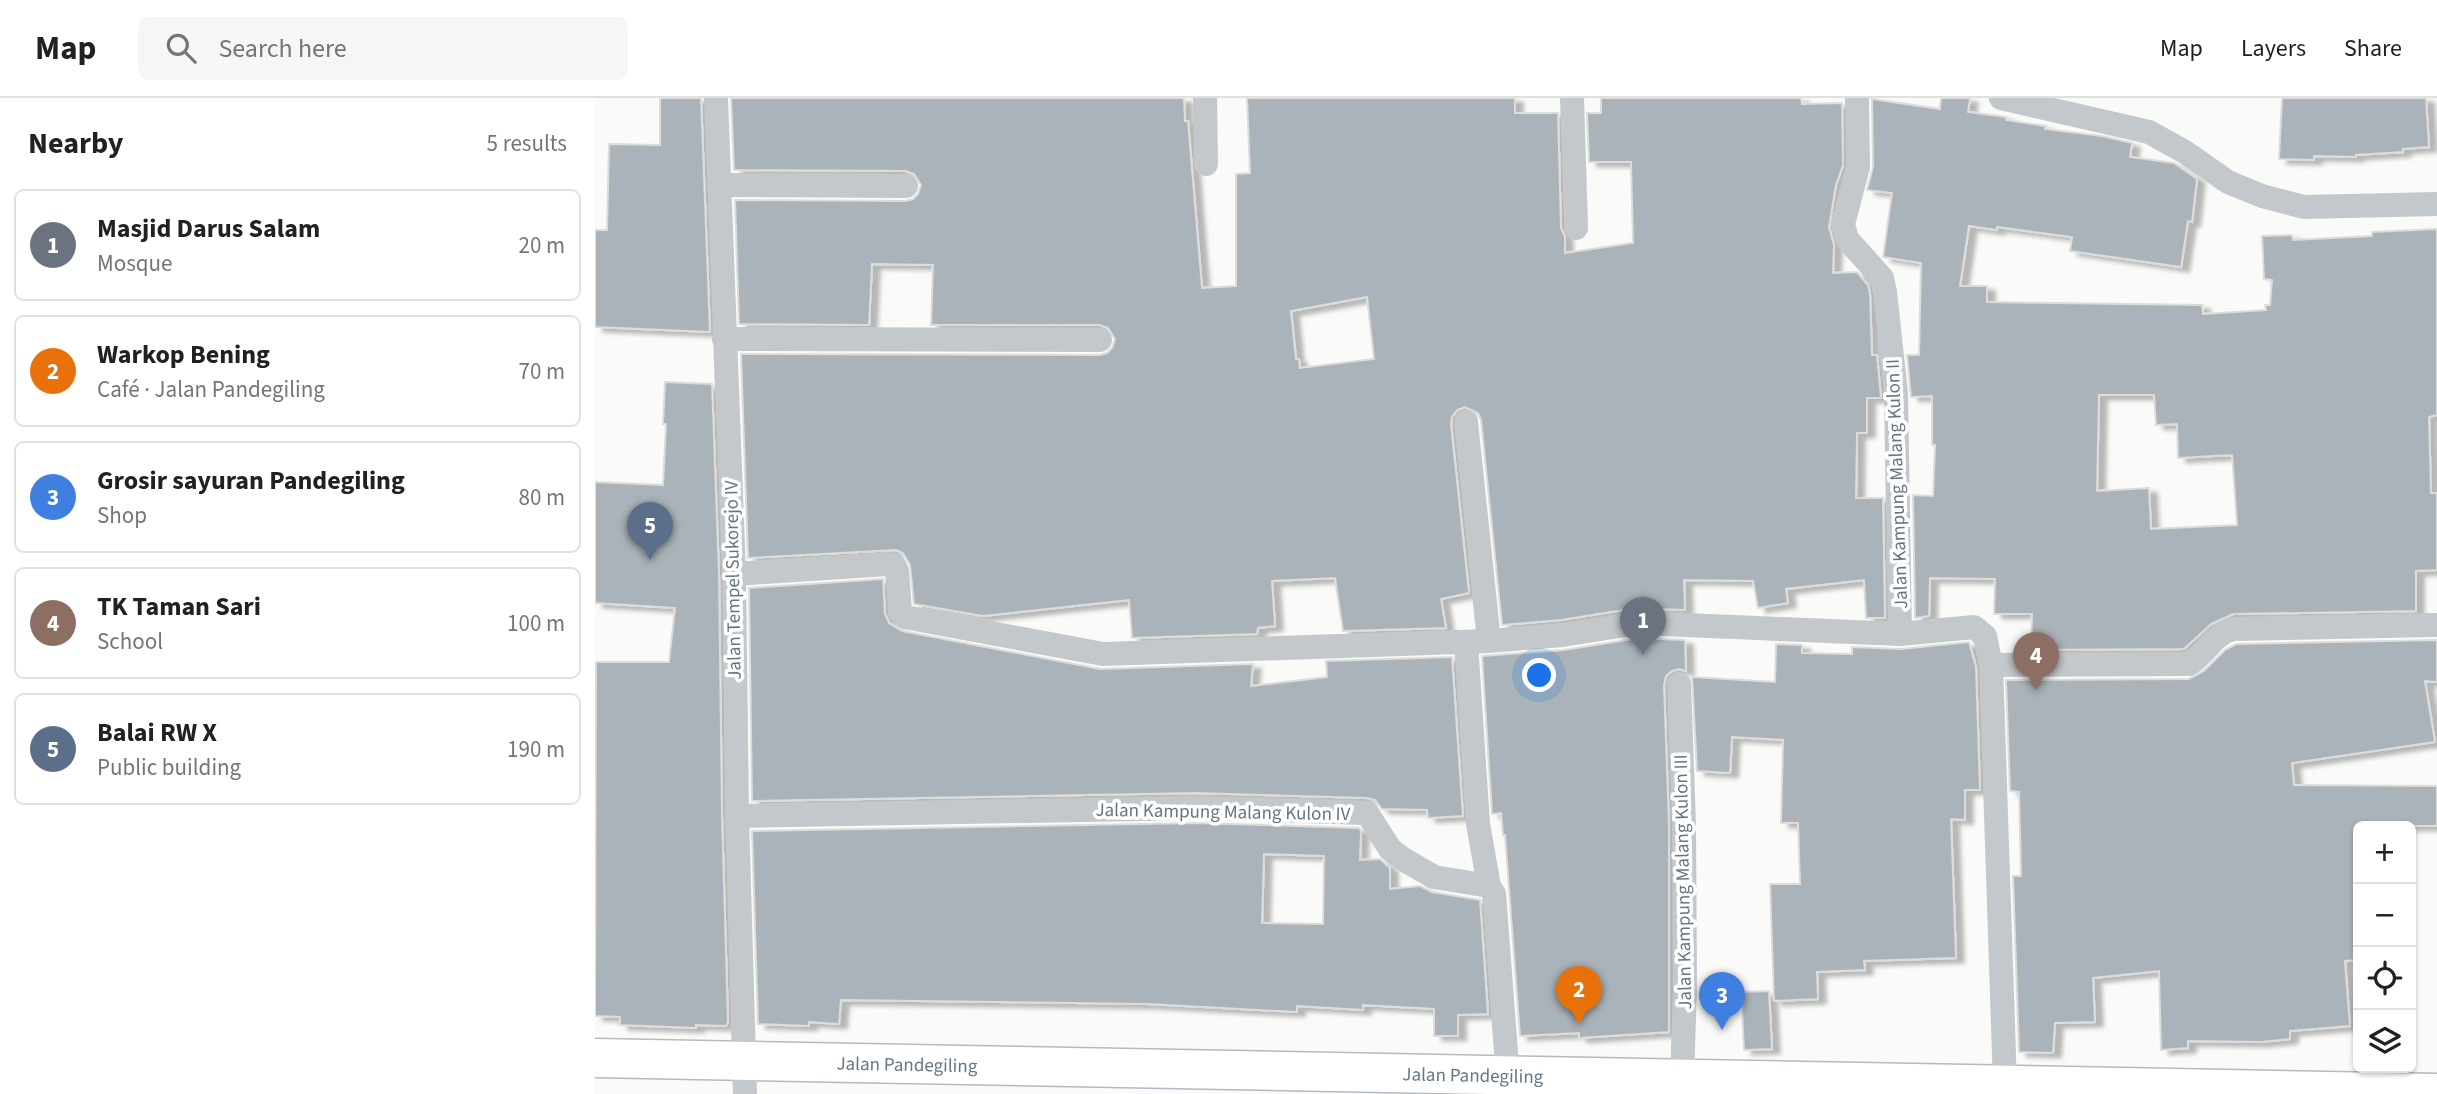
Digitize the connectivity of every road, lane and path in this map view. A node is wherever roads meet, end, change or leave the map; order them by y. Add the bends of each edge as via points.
1 (716, 98) edge
2 (1205, 98) edge
3 (1571, 98) edge
4 (1857, 98) edge
5 (2001, 98) edge
6 (1206, 164) dead end
7 (719, 185) junction
8 (906, 187) dead end
9 (2437, 204) edge
10 (1576, 228) dead end
11 (724, 339) junction
12 (1100, 340) dead end
13 (1466, 422) dead end
14 (734, 574) junction
15 (2437, 625) edge
16 (1900, 634) junction
17 (1477, 642) junction
18 (1991, 665) junction
19 (1679, 684) dead end
20 (737, 816) junction
21 (1489, 886) junction
22 (595, 1058) edge
23 (2005, 1075) junction
24 (744, 1078) edge
25 (1682, 1079) junction
26 (1484, 1082) edge
27 (1721, 1087) edge
28 (2323, 1092) edge
29 (2437, 1093) edge

1 - 7 street, Jalan Tempel Sukorejo IV
2 - 6 street
3 - 10 street
4 - 16 street, Jalan Kampung Malang Kulon II via 1858,167 1843,224 1847,239 1882,278 1885,292 1896,393
5 - 9 street via 2149,132 2228,182 2304,207
7 - 8 street
7 - 11 street, Jalan Tempel Sukorejo IV
11 - 12 street
11 - 14 street, Jalan Tempel Sukorejo IV
13 - 17 street
14 - 17 street via 894,565 901,615 1103,654
14 - 20 street, Jalan Tempel Sukorejo IV
15 - 18 street via 2233,629 2219,632 2202,656 2189,664
16 - 17 street via 1638,623
16 - 18 street via 1974,627 1985,636
17 - 21 street via 1478,824
18 - 23 street
19 - 25 street, Jalan Kampung Malang Kulon III via 1684,825
20 - 21 street, Jalan Kampung Malang Kulon IV via 1196,808 1367,813 1389,849 1412,864 1434,877
20 - 24 street, Jalan Tempel Sukorejo IV
21 - 26 street via 1494,894 1507,1065
22 - 24 main road, Jalan Pandegiling
23 - 27 main road, Jalan Pandegiling
23 - 28 main road, Jalan Pandegiling
24 - 26 main road, Jalan Pandegiling
25 - 26 main road, Jalan Pandegiling
25 - 27 main road, Jalan Pandegiling
28 - 29 main road, Jalan Pandegiling

